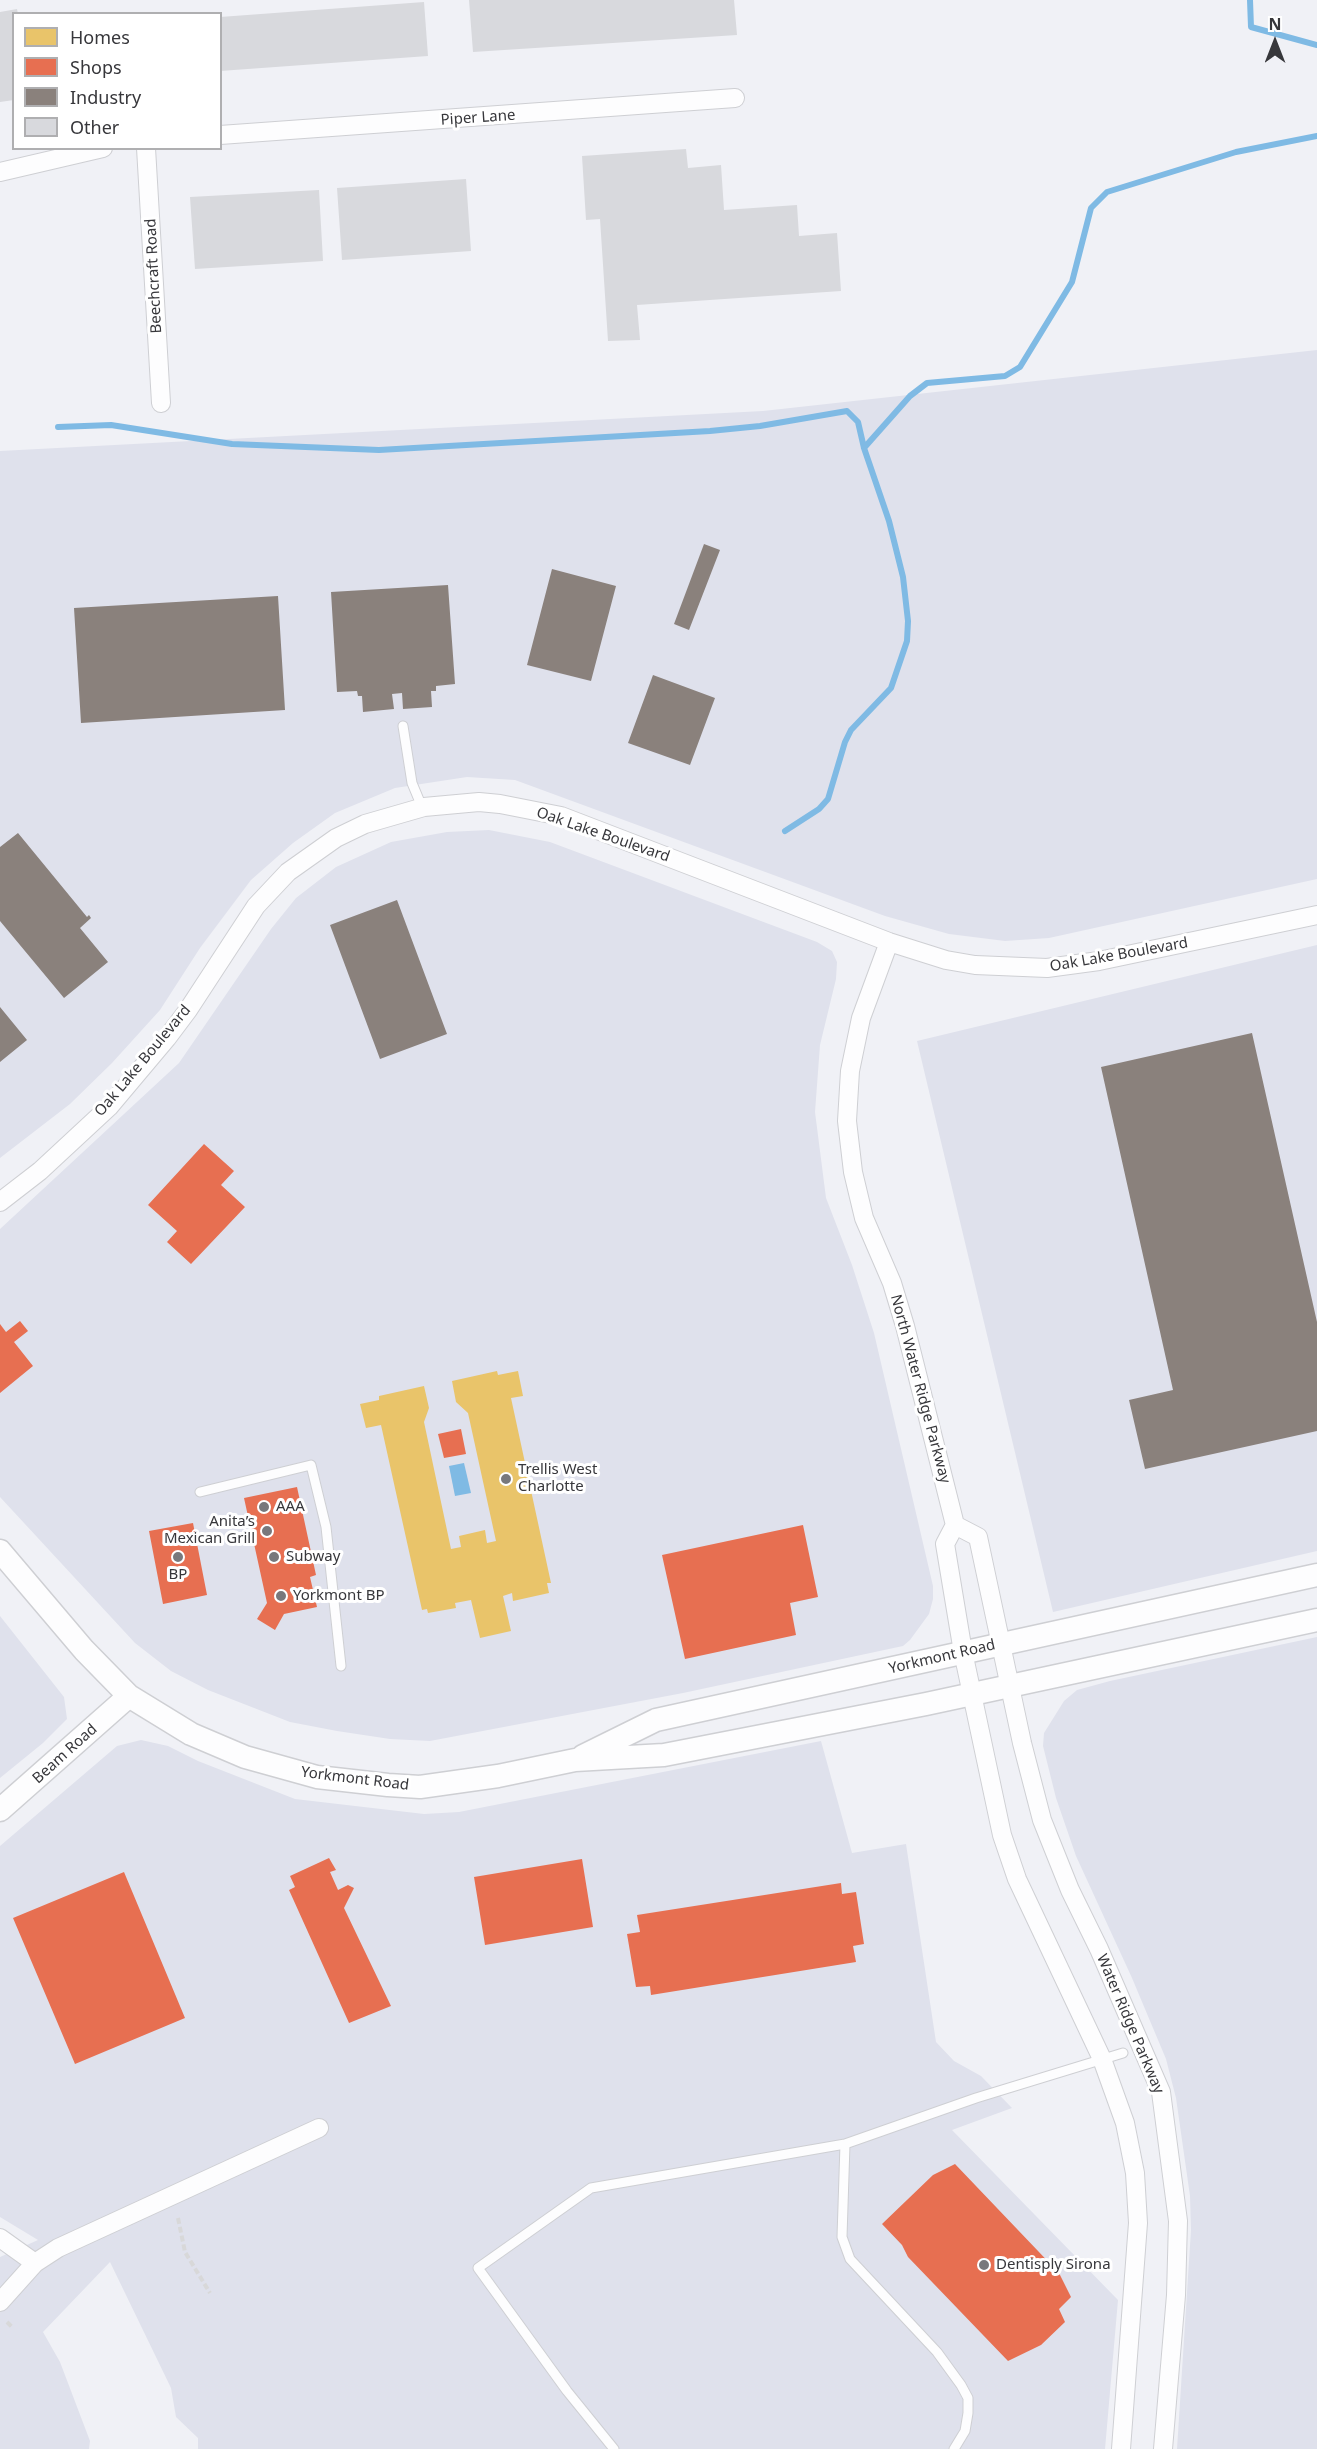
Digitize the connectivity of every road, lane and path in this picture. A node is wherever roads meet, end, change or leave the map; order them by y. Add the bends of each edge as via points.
1 (735, 98) dead end
2 (222, 135) edge
3 (94, 150) edge
4 (146, 150) edge
5 (0, 172) edge
6 (161, 403) dead end
7 (403, 726) dead end
8 (422, 807) junction
9 (1317, 915) edge
10 (889, 942) junction
11 (0, 1202) edge
12 (200, 1492) dead end
13 (956, 1526) junction
14 (0, 1551) edge
15 (1317, 1575) edge
16 (1317, 1620) edge
17 (1000, 1644) junction
18 (963, 1652) junction
19 (341, 1666) dead end
20 (1010, 1686) junction
21 (972, 1694) junction
22 (129, 1696) junction
23 (574, 1760) junction
24 (0, 1810) edge
25 (1123, 2053) dead end
26 (1102, 2059) junction
27 (319, 2128) dead end
28 (845, 2144) junction
29 (178, 2218) dead end
30 (0, 2238) edge
31 (35, 2263) junction
32 (210, 2293) dead end
33 (0, 2302) edge
34 (7, 2322) dead end
35 (12, 2327) dead end
36 (614, 2449) edge
37 (954, 2449) edge
38 (1121, 2449) edge
39 (1163, 2449) edge

1 - 2 street, Piper Lane
3 - 5 street
4 - 6 street, Beechcraft Road
7 - 8 lane via 412,783
8 - 10 street, Oak Lake Boulevard via 479,802 561,816
8 - 11 street, Oak Lake Boulevard via 336,838 288,872 256,906 188,1010 109,1107
9 - 10 street, Oak Lake Boulevard via 1099,961 1047,968 975,965
10 - 13 street, North Water Ridge Parkway via 861,1018 850,1071 849,1142 862,1209 905,1326
12 - 19 lane via 311,1464 326,1527
13 - 17 street via 978,1537
13 - 18 street via 945,1544
14 - 22 street, Yorkmont Road via 84,1650
15 - 17 street, Yorkmont Road
16 - 20 street, Yorkmont Road
17 - 18 street, Yorkmont Road
17 - 20 street
18 - 21 street
18 - 23 street, Yorkmont Road via 656,1720
20 - 21 street, Yorkmont Road
20 - 39 street, Water Ridge Parkway via 1042,1820 1161,2092 1178,2221
21 - 23 street, Yorkmont Road via 664,1755
21 - 26 street via 1002,1835 1017,1880
22 - 23 street, Yorkmont Road via 191,1734 245,1757 317,1777 420,1787
22 - 24 street, Beam Road
25 - 26 lane
26 - 28 lane
26 - 38 street via 1125,2123 1135,2173 1137,2213
27 - 31 street via 58,2248
28 - 36 lane via 591,2188 478,2268
28 - 37 lane via 842,2237 850,2259 937,2352 968,2398 965,2432
29 - 32 path via 185,2252
30 - 31 street
31 - 33 street
34 - 35 path

